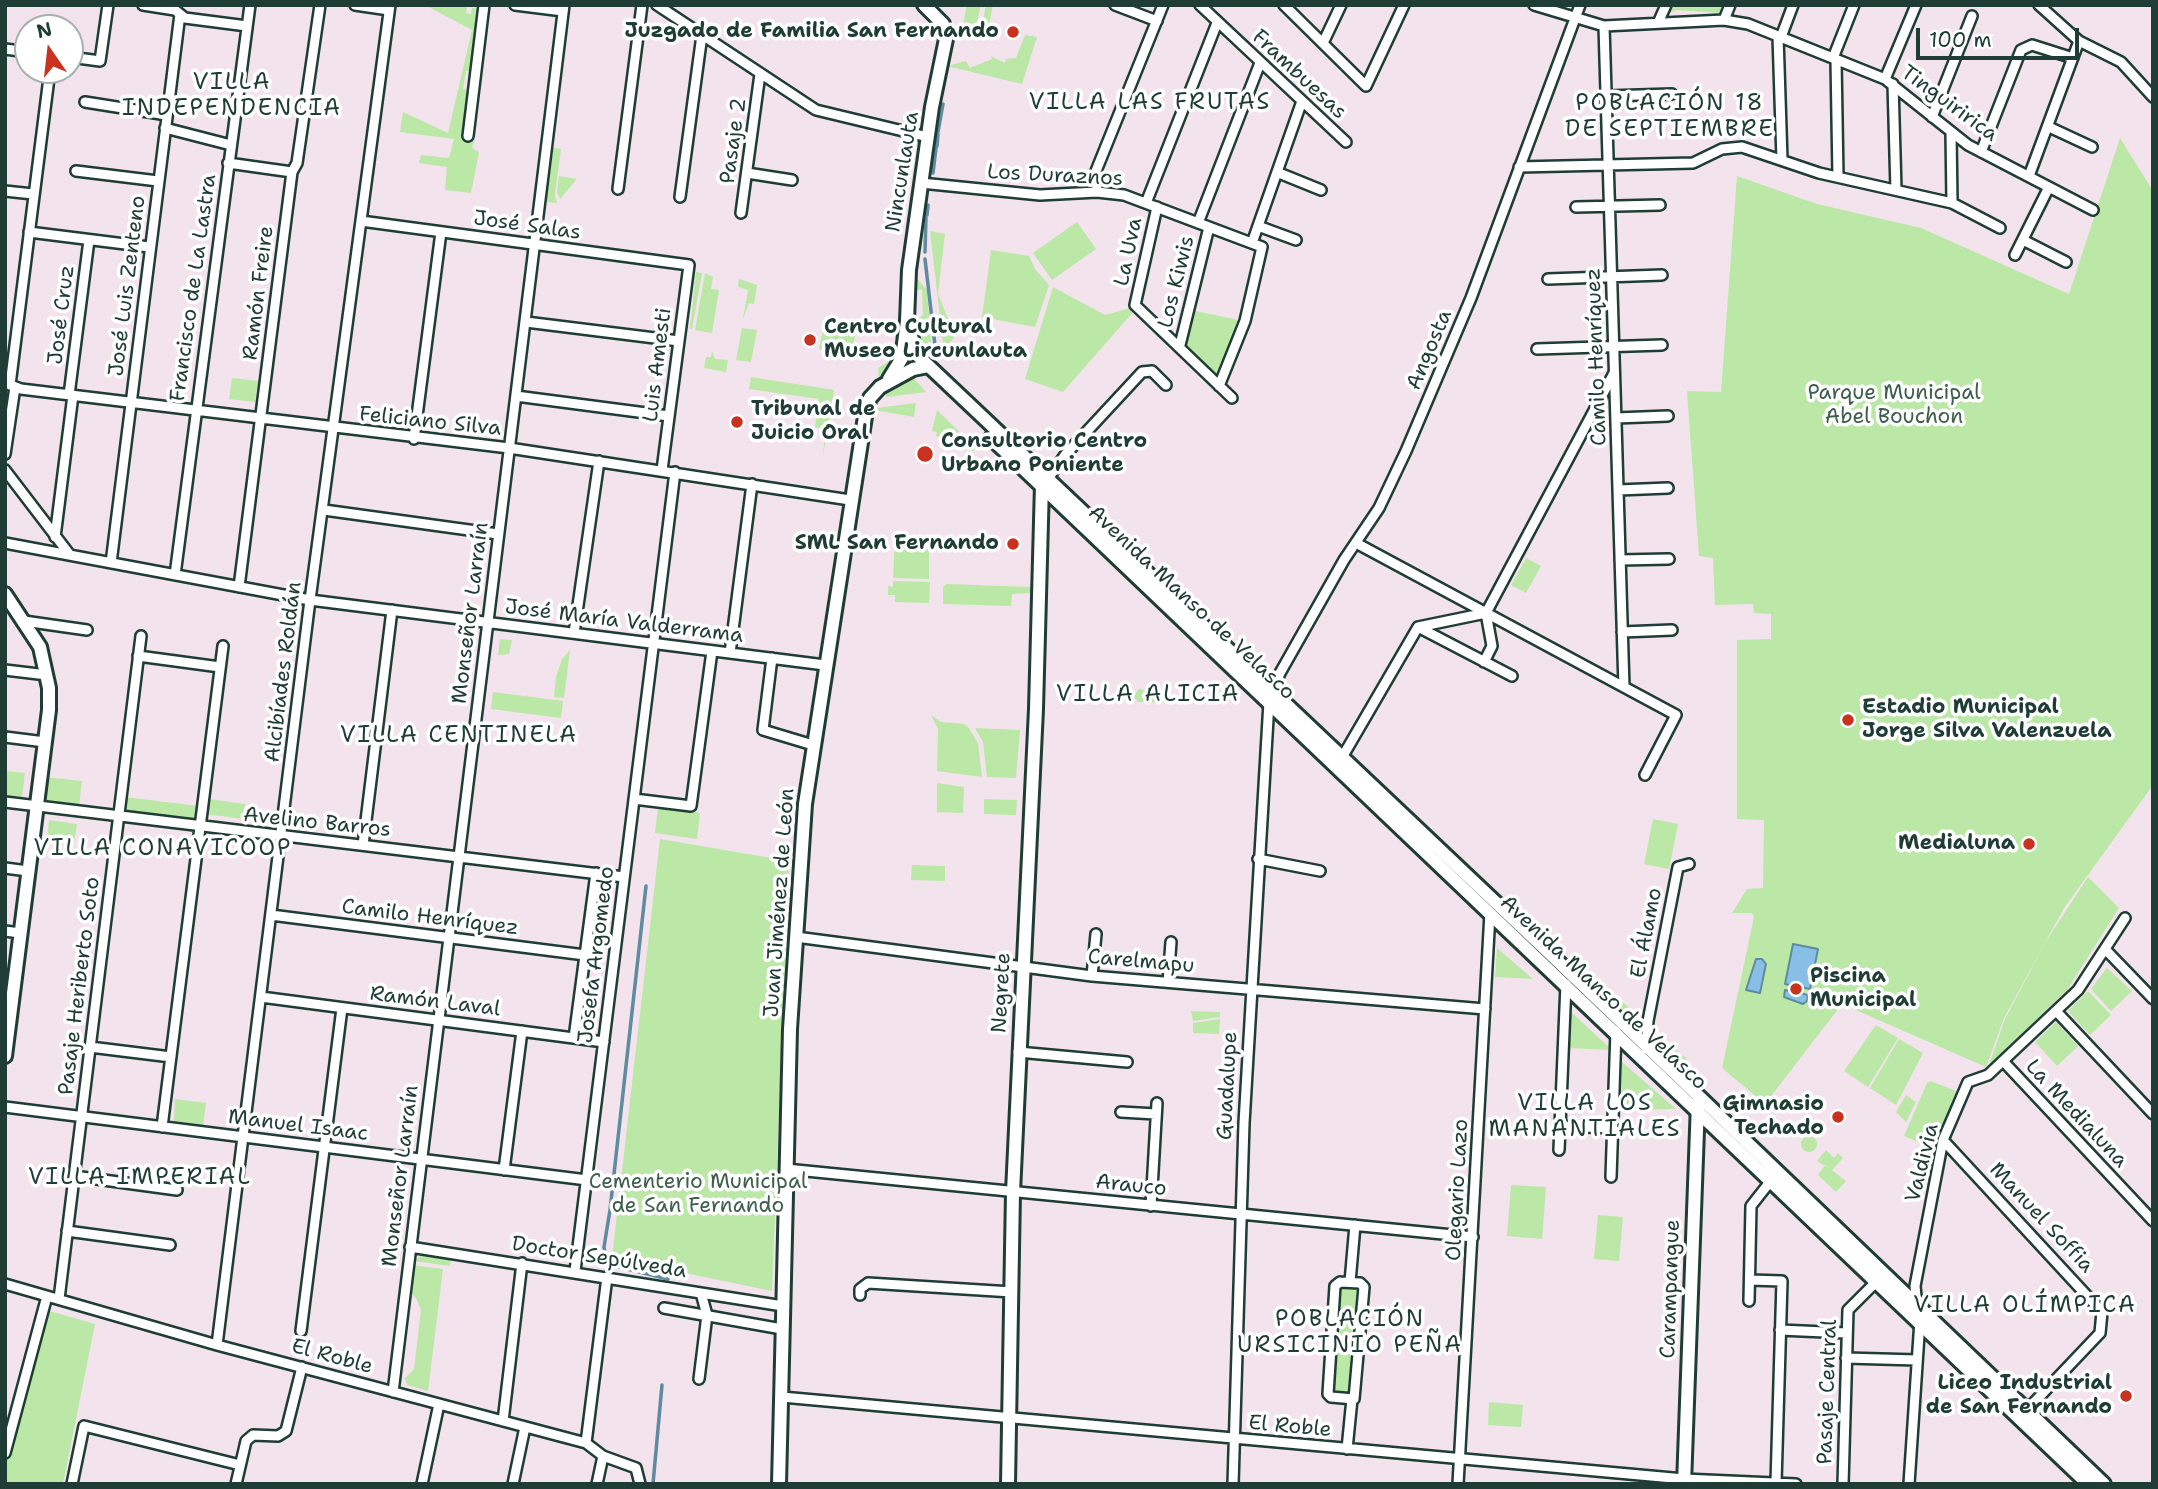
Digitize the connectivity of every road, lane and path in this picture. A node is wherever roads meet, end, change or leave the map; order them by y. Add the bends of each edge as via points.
1 (108, 5) edge
2 (143, 5) edge
3 (250, 5) edge
4 (320, 5) edge
5 (355, 5) edge
6 (484, 5) edge
7 (515, 5) edge
8 (642, 5) edge
9 (657, 5) edge
10 (924, 5) edge
11 (1115, 5) edge
12 (1163, 5) edge
13 (1200, 5) edge
14 (1341, 5) edge
15 (1404, 5) edge
16 (1534, 5) edge
17 (1580, 5) edge
18 (1666, 5) edge
19 (1730, 5) edge
20 (1793, 5) edge
21 (1854, 5) edge
22 (1916, 5) edge
23 (2039, 5) edge
24 (1286, 6) edge
25 (390, 8) edge
26 (564, 8) edge
27 (180, 14) junction
28 (1972, 16) dead end
29 (1574, 20) junction
30 (1724, 20) junction
31 (1157, 21) junction
32 (1217, 23) junction
33 (1658, 23) junction
34 (247, 26) junction
35 (1604, 26) junction
36 (702, 35) junction
37 (1779, 36) junction
38 (2079, 41) junction
39 (1322, 43) junction
40 (2073, 58) junction
41 (84, 59) edge
42 (1835, 59) junction
43 (1260, 63) junction
44 (760, 74) junction
45 (1889, 82) junction
46 (48, 84) edge
47 (1672, 94) dead end
48 (1606, 96) junction
49 (2153, 97) edge
50 (1302, 101) junction
51 (85, 102) dead end
52 (167, 116) junction
53 (1932, 117) junction
54 (2049, 127) junction
55 (165, 128) junction
56 (1951, 132) junction
57 (468, 136) dead end
58 (928, 137) junction
59 (1346, 142) dead end
60 (231, 145) junction
61 (2092, 147) dead end
62 (1981, 152) junction
63 (1782, 160) junction
64 (228, 163) junction
65 (1608, 165) junction
66 (1519, 167) junction
67 (76, 171) dead end
68 (292, 172) junction
69 (747, 173) junction
70 (1279, 173) junction
71 (2029, 176) junction
72 (1838, 177) junction
73 (792, 180) dead end
74 (158, 181) junction
75 (921, 183) junction
76 (2049, 187) junction
77 (618, 188) dead end
78 (1321, 190) dead end
79 (1896, 190) junction
80 (5, 191) edge
81 (1097, 192) junction
82 (33, 194) junction
83 (680, 197) dead end
84 (1146, 202) junction
85 (1952, 203) junction
86 (1660, 205) dead end
87 (1609, 206) junction
88 (1157, 207) junction
89 (1576, 207) dead end
90 (2093, 209) dead end
91 (741, 213) dead end
92 (360, 221) junction
93 (1198, 223) junction
94 (1258, 226) junction
95 (1209, 227) junction
96 (2000, 228) dead end
97 (29, 232) junction
98 (441, 232) junction
99 (89, 240) junction
100 (1296, 240) dead end
101 (2023, 240) junction
102 (536, 244) junction
103 (1257, 245) junction
104 (149, 247) junction
105 (2015, 255) dead end
106 (2066, 262) dead end
107 (689, 265) joint
108 (1662, 275) dead end
109 (1612, 277) junction
110 (1548, 279) dead end
111 (908, 321) junction
112 (526, 322) junction
113 (679, 341) junction
114 (1180, 345) junction
115 (1662, 345) dead end
116 (1614, 347) junction
117 (1537, 349) dead end
118 (916, 354) joint
119 (924, 366) junction
120 (1615, 372) junction
121 (10, 385) edge
122 (1166, 385) dead end
123 (1219, 386) junction
124 (880, 387) junction
125 (71, 395) junction
126 (516, 396) junction
127 (1232, 398) dead end
128 (132, 402) junction
129 (196, 410) junction
130 (669, 416) junction
131 (1668, 416) dead end
132 (262, 418) junction
133 (1616, 418) junction
134 (334, 429) junction
135 (414, 439) junction
136 (509, 448) junction
137 (5, 454) edge
138 (599, 461) junction
139 (1037, 469) joint
140 (5, 470) edge
141 (662, 470) junction
142 (675, 472) junction
143 (752, 484) junction
144 (1045, 484) junction
145 (1668, 488) dead end
146 (1618, 490) junction
147 (850, 500) junction
148 (1049, 503) junction
149 (324, 510) junction
150 (498, 534) junction
151 (55, 537) junction
152 (5, 543) edge
153 (1356, 543) junction
154 (70, 555) junction
155 (1669, 559) dead end
156 (1620, 560) junction
157 (111, 563) junction
158 (175, 575) junction
159 (239, 587) junction
160 (5, 594) edge
161 (310, 600) junction
162 (392, 610) junction
163 (1486, 613) junction
164 (24, 621) junction
165 (487, 622) junction
166 (1418, 627) junction
167 (87, 630) dead end
168 (1672, 630) dead end
169 (1622, 632) junction
170 (574, 633) junction
171 (141, 636) dead end
172 (653, 643) junction
173 (223, 646) dead end
174 (712, 651) junction
175 (730, 653) junction
176 (138, 656) junction
177 (772, 658) junction
178 (1484, 662) junction
179 (825, 665) junction
180 (220, 667) junction
181 (5, 670) edge
182 (47, 675) junction
183 (1512, 676) dead end
184 (1624, 687) junction
185 (1270, 696) junction
186 (5, 737) edge
187 (45, 742) junction
188 (813, 745) junction
189 (1340, 762) junction
190 (1645, 775) dead end
191 (634, 799) junction
192 (5, 802) edge
193 (36, 806) junction
194 (118, 817) junction
195 (200, 827) junction
196 (281, 836) junction
197 (362, 845) junction
198 (457, 856) junction
199 (1258, 859) junction
200 (1689, 864) dead end
201 (5, 868) edge
202 (28, 871) junction
203 (1320, 871) dead end
204 (596, 873) junction
205 (624, 877) junction
206 (1491, 899) junction
207 (1490, 913) junction
208 (271, 915) junction
209 (2125, 918) dead end
210 (5, 931) edge
211 (20, 933) junction
212 (1096, 934) dead end
213 (796, 936) junction
214 (448, 938) junction
215 (1171, 942) dead end
216 (2105, 949) junction
217 (585, 955) junction
218 (1021, 968) junction
219 (1567, 970) junction
220 (1092, 976) junction
221 (1168, 982) junction
222 (1566, 984) junction
223 (1250, 989) junction
224 (9, 995) edge
225 (261, 997) junction
226 (2153, 999) edge
227 (342, 1008) junction
228 (1485, 1009) junction
229 (2056, 1011) junction
230 (1616, 1017) junction
231 (438, 1020) junction
232 (522, 1031) junction
233 (1616, 1033) junction
234 (574, 1038) junction
235 (604, 1042) junction
236 (90, 1047) junction
237 (1018, 1052) junction
238 (1644, 1052) junction
239 (5, 1056) edge
240 (171, 1057) junction
241 (2003, 1061) junction
242 (1127, 1062) dead end
243 (1157, 1102) dead end
244 (1698, 1103) junction
245 (5, 1107) edge
246 (1121, 1112) dead end
247 (1156, 1114) junction
248 (2153, 1114) edge
249 (81, 1117) junction
250 (162, 1126) junction
251 (1560, 1126) junction
252 (1612, 1128) junction
253 (244, 1136) junction
254 (1943, 1140) junction
255 (324, 1147) junction
256 (1559, 1150) dead end
257 (420, 1160) junction
258 (786, 1169) junction
259 (504, 1170) junction
260 (74, 1176) junction
261 (1611, 1177) dead end
262 (1774, 1177) junction
263 (587, 1180) junction
264 (177, 1190) dead end
265 (1013, 1192) junction
266 (1151, 1206) junction
267 (1240, 1213) junction
268 (2153, 1221) edge
269 (1355, 1225) junction
270 (67, 1231) junction
271 (1473, 1237) junction
272 (170, 1245) dead end
273 (410, 1247) junction
274 (522, 1264) junction
275 (575, 1271) junction
276 (607, 1277) junction
277 (1880, 1278) junction
278 (1750, 1280) junction
279 (1350, 1282) junction
280 (5, 1284) edge
281 (1012, 1292) junction
282 (702, 1293) junction
283 (860, 1295) dead end
284 (47, 1296) junction
285 (59, 1299) junction
286 (1749, 1301) dead end
287 (1916, 1304) junction
288 (783, 1306) junction
289 (664, 1308) dead end
290 (707, 1315) junction
291 (1921, 1325) junction
292 (782, 1329) junction
293 (1780, 1330) junction
294 (301, 1331) dead end
295 (1847, 1333) junction
296 (217, 1345) junction
297 (1846, 1358) junction
298 (1917, 1360) junction
299 (302, 1367) junction
300 (699, 1379) dead end
301 (393, 1392) junction
302 (782, 1397) junction
303 (1352, 1399) junction
304 (439, 1404) junction
305 (2023, 1415) junction
306 (1011, 1419) junction
307 (503, 1421) junction
308 (525, 1427) junction
309 (1235, 1440) junction
310 (586, 1443) junction
311 (1347, 1449) junction
312 (5, 1453) edge
313 (603, 1457) junction
314 (1459, 1459) junction
315 (240, 1465) junction
316 (640, 1480) edge
317 (1684, 1481) edge
318 (1776, 1483) edge
319 (72, 1484) edge
320 (236, 1484) edge
321 (422, 1484) edge
322 (513, 1484) edge
323 (597, 1484) edge
324 (779, 1484) edge
325 (1008, 1484) edge
326 (1233, 1484) edge
327 (1458, 1484) edge
328 (1796, 1484) edge
329 (1843, 1484) edge
330 (1909, 1484) edge
331 (2088, 1484) edge
332 (2104, 1484) edge

1 - 41 street via 100,61
2 - 27 street
3 - 34 street, Francisco de La Lastra
4 - 68 street, Ramón Freire
5 - 25 street
6 - 57 street
7 - 26 street
8 - 77 street
9 - 36 street
10 - 58 main road, Nincunlauta via 943,24 946,39
11 - 31 street
12 - 31 street
13 - 32 street, Frambuesas
14 - 39 street
15 - 39 street via 1366,86
16 - 29 street, Tinguiririca
17 - 29 street, Angosta
18 - 33 street
19 - 30 street
20 - 37 street
21 - 42 street
22 - 45 street
23 - 38 street
24 - 39 street
25 - 92 street, Alcibíades Roldán
26 - 102 street, Monseñor Larraín
27 - 34 street
27 - 52 street, José Luis Zenteno
28 - 53 street
29 - 35 street, Tinguiririca
29 - 66 street, Angosta
30 - 33 street, Tinguiririca
30 - 37 street, Tinguiririca
31 - 81 street via 1096,171
32 - 43 street, Frambuesas
32 - 84 street, La Uva
33 - 35 street, Tinguiririca
34 - 60 street, Francisco de La Lastra
35 - 48 street, Camilo Henríquez
36 - 44 street
36 - 83 street
37 - 42 street, Tinguiririca
37 - 63 street
38 - 40 street
38 - 49 street via 2121,62
40 - 54 street
40 - 62 street via 2032,46 2021,50
42 - 45 street, Tinguiririca
42 - 72 street
43 - 50 street, Frambuesas
43 - 93 street, Los Kiwis
44 - 58 street via 816,110
44 - 69 street, Pasaje 2
45 - 53 street, Tinguiririca
45 - 79 street
46 - 82 street
47 - 48 street
48 - 65 street, Camilo Henríquez
50 - 59 street, Frambuesas
50 - 70 street
51 - 52 street
52 - 55 street, José Luis Zenteno
53 - 56 street, Tinguiririca
54 - 61 street
54 - 71 street
55 - 60 street
55 - 74 street, José Luis Zenteno
56 - 62 street, Tinguiririca
56 - 85 street
58 - 75 main road, Nincunlauta
60 - 64 street, Francisco de La Lastra
62 - 71 street, Tinguiririca
63 - 65 street via 1731,147 1698,162
63 - 72 street
64 - 68 street
64 - 129 street, Francisco de La Lastra
65 - 66 street
65 - 87 street, Camilo Henríquez
66 - 153 street, Angosta via 1458,331 1406,452
67 - 74 street
68 - 132 street, Ramón Freire
69 - 73 street
69 - 91 street, Pasaje 2
70 - 78 street
70 - 94 street
71 - 76 street, Tinguiririca
72 - 79 street
74 - 104 street, José Luis Zenteno
75 - 81 street, Los Duraznos via 1040,195
75 - 111 main road, Nincunlauta via 909,271
76 - 90 street, Tinguiririca
76 - 101 street
79 - 85 street
80 - 82 street
81 - 84 street, Los Duraznos
82 - 97 street
84 - 88 street, Los Duraznos
85 - 96 street
86 - 87 street
87 - 89 street
87 - 109 street, Camilo Henríquez
88 - 93 street, Los Duraznos
88 - 114 street, La Uva via 1135,305
92 - 98 street, José Salas
92 - 134 street, Alcibíades Roldán
93 - 95 street, Los Duraznos
94 - 100 street
94 - 103 street
95 - 103 street, Los Duraznos
95 - 114 street, Los Kiwis
97 - 99 street
97 - 121 street
98 - 102 street, José Salas
98 - 135 street
99 - 104 street
99 - 125 street, José Cruz
101 - 105 street
101 - 106 street
102 - 107 street, José Salas
102 - 112 street, Monseñor Larraín
103 - 123 street via 1245,321
104 - 128 street, José Luis Zenteno
107 - 113 street, Luis Amesti
108 - 109 street
109 - 110 street
109 - 116 street, Camilo Henríquez
111 - 118 main road, Nincunlauta
111 - 124 main road, Juan Jiménez de León via 902,358
112 - 113 street
112 - 126 street, Monseñor Larraín
113 - 130 street, Luis Amesti
114 - 123 street
115 - 116 street
116 - 117 street
116 - 120 street, Camilo Henríquez
118 - 119 main road, Avenida Manso de Velasco
119 - 124 main road
119 - 139 main road, Avenida Manso de Velasco
119 - 144 main road, Avenida Manso de Velasco
120 - 133 street, Camilo Henríquez
120 - 163 street
121 - 125 street, Feliciano Silva
121 - 137 street
122 - 144 street via 1152,371 1142,372 1065,455
123 - 127 street
124 - 147 main road, Juan Jiménez de León via 866,411
125 - 128 street, Feliciano Silva
125 - 151 street, José Cruz
126 - 130 street
126 - 136 street, Monseñor Larraín
128 - 129 street, Feliciano Silva
128 - 157 street, José Luis Zenteno
129 - 132 street, Feliciano Silva
129 - 158 street, Francisco de La Lastra
130 - 141 street, Luis Amesti
131 - 133 street
132 - 134 street, Feliciano Silva
132 - 159 street, Ramón Freire
133 - 146 street, Camilo Henríquez
134 - 135 street, Feliciano Silva
134 - 149 street, Alcibíades Roldán
135 - 136 street, Feliciano Silva
136 - 138 street, Feliciano Silva
136 - 150 street, Monseñor Larraín
138 - 141 street, Feliciano Silva
138 - 170 street
139 - 144 main road, Negrete
140 - 151 street
141 - 142 street, Feliciano Silva
142 - 143 street, Feliciano Silva
142 - 172 street
143 - 147 street, Feliciano Silva
143 - 175 street
144 - 148 main road, Negrete
144 - 185 main road, Avenida Manso de Velasco
145 - 146 street
146 - 156 street, Camilo Henríquez
147 - 179 main road, Juan Jiménez de León
148 - 185 main road, Avenida Manso de Velasco
148 - 218 main road, Negrete
149 - 150 street
149 - 161 street, Alcibíades Roldán
150 - 165 street, Monseñor Larraín
151 - 154 street
152 - 154 street, José María Valderrama
153 - 163 street
153 - 185 street, Angosta
154 - 157 street, José María Valderrama
155 - 156 street
156 - 169 street, Camilo Henríquez
157 - 158 street, José María Valderrama
158 - 159 street, José María Valderrama
159 - 161 street, José María Valderrama
160 - 164 main road
161 - 162 street, José María Valderrama
161 - 196 street, Alcibíades Roldán
162 - 165 street, José María Valderrama
162 - 197 street
163 - 166 street
163 - 178 street via 1492,646
163 - 184 street
164 - 167 street
164 - 182 main road via 40,647
165 - 170 street, José María Valderrama
165 - 198 street, Monseñor Larraín
166 - 178 street
166 - 189 street
168 - 169 street
169 - 184 street, Camilo Henríquez
170 - 172 street, José María Valderrama
171 - 176 street, Pasaje Heriberto Soto
172 - 174 street, José María Valderrama
172 - 191 street, Josefa Argomedo
173 - 180 street
174 - 175 street, José María Valderrama
174 - 191 street via 691,806
175 - 177 street, José María Valderrama
176 - 180 street
176 - 194 street, Pasaje Heriberto Soto
177 - 179 street, José María Valderrama
177 - 188 street via 763,730
178 - 183 street
179 - 188 main road, Juan Jiménez de León
180 - 195 street
181 - 182 street
182 - 187 main road
184 - 190 street via 1676,715
185 - 189 main road, Avenida Manso de Velasco
185 - 199 street, Guadalupe
186 - 187 street
187 - 193 main road
188 - 213 main road, Juan Jiménez de León via 801,831
189 - 206 main road, Avenida Manso de Velasco
189 - 207 main road, Avenida Manso de Velasco
191 - 205 street, Josefa Argomedo
192 - 193 street, Avelino Barros
193 - 194 street, Avelino Barros
193 - 202 main road
194 - 195 street, Avelino Barros
194 - 236 street, Pasaje Heriberto Soto
195 - 196 street, Avelino Barros
195 - 240 street
196 - 197 street, Avelino Barros
196 - 208 street, Alcibíades Roldán
197 - 198 street, Avelino Barros
198 - 204 street, Avelino Barros
198 - 214 street, Monseñor Larraín
199 - 203 street
199 - 223 street, Guadalupe
200 - 238 street, El Álamo via 1678,867
201 - 202 street
202 - 211 main road
204 - 205 street, Avelino Barros
204 - 217 street
205 - 235 street, Josefa Argomedo
206 - 207 street, Olegario Lazo
206 - 219 main road, Avenida Manso de Velasco
207 - 222 main road, Avenida Manso de Velasco
207 - 228 street, Olegario Lazo
208 - 214 street, Camilo Henríquez
208 - 225 street, Alcibíades Roldán
209 - 216 street, Valdivia
210 - 211 street
211 - 224 main road
212 - 220 street
213 - 218 street, Carelmapu
213 - 258 main road, Juan Jiménez de León
214 - 217 street, Camilo Henríquez
214 - 231 street, Monseñor Larraín
215 - 221 street
216 - 226 street
216 - 229 street, Valdivia via 2078,990
217 - 234 street
218 - 220 street, Carelmapu
218 - 237 main road, Negrete
219 - 222 street
219 - 230 main road, Avenida Manso de Velasco
220 - 221 street, Carelmapu
221 - 223 street, Carelmapu
222 - 233 main road, Avenida Manso de Velasco
222 - 251 street
223 - 228 street, Carelmapu
223 - 267 street, Guadalupe
224 - 239 main road
225 - 227 street, Ramón Laval
225 - 253 street, Alcibíades Roldán
227 - 231 street, Ramón Laval
227 - 255 street
228 - 271 street, Olegario Lazo
229 - 241 street, Valdivia
229 - 248 street
230 - 233 street
230 - 238 main road, Avenida Manso de Velasco
231 - 232 street, Ramón Laval
231 - 257 street, Monseñor Larraín
232 - 234 street, Ramón Laval
232 - 259 street
233 - 238 main road, Avenida Manso de Velasco
233 - 252 street
234 - 235 street, Ramón Laval
235 - 263 street, Josefa Argomedo
236 - 240 street
236 - 249 street, Pasaje Heriberto Soto
237 - 242 street
237 - 265 main road, Negrete
238 - 244 main road, Avenida Manso de Velasco
240 - 250 street
241 - 254 street, Valdivia via 1988,1075 1968,1082
241 - 268 street, La Medialuna
243 - 247 street
244 - 262 main road, Avenida Manso de Velasco
244 - 317 main road, Carampangue
245 - 249 street, Manuel Isaac
246 - 247 street
247 - 266 street
249 - 250 street, Manuel Isaac
249 - 260 street, Pasaje Heriberto Soto
250 - 253 street, Manuel Isaac
251 - 252 street
251 - 256 street
252 - 261 street
253 - 255 street, Manuel Isaac
253 - 296 street, Alcibíades Roldán
254 - 287 street, Valdivia via 1915,1286
254 - 305 street, Manuel Soffia via 2102,1312 2100,1333
255 - 257 street, Manuel Isaac
255 - 294 street
257 - 259 street, Manuel Isaac
257 - 273 street, Monseñor Larraín
258 - 265 street, Arauco
258 - 288 main road, Juan Jiménez de León
259 - 263 street, Manuel Isaac
260 - 264 street
260 - 270 street, Pasaje Heriberto Soto
262 - 277 main road, Avenida Manso de Velasco
262 - 278 street via 1751,1206
263 - 275 street, Josefa Argomedo
265 - 266 street, Arauco
265 - 281 main road, Negrete
266 - 267 street, Arauco
267 - 269 street, Arauco
267 - 309 street, Guadalupe
269 - 271 street, Arauco
269 - 279 street
270 - 272 street
270 - 285 street, Pasaje Heriberto Soto
271 - 314 street, Olegario Lazo
273 - 274 street, Doctor Sepúlveda
273 - 301 street, Monseñor Larraín
274 - 275 street, Doctor Sepúlveda
274 - 307 street
275 - 276 street, Doctor Sepúlveda
276 - 282 street, Doctor Sepúlveda
276 - 310 street
277 - 287 main road, Avenida Manso de Velasco
277 - 291 main road, Avenida Manso de Velasco
277 - 295 street, Pasaje Central via 1848,1310
278 - 286 street
278 - 293 street via 1782,1281
279 - 303 street via 1364,1287 1357,1396
279 - 303 street via 1335,1286 1328,1394
280 - 284 street, El Roble
281 - 283 street via 868,1283
281 - 306 main road, Negrete
282 - 288 street, Doctor Sepúlveda
282 - 290 street
284 - 285 street, El Roble
284 - 312 street
285 - 296 street, El Roble
287 - 291 street, Valdivia
287 - 305 main road, Avenida Manso de Velasco
288 - 292 main road, Juan Jiménez de León
289 - 290 street
290 - 292 street
290 - 300 street
291 - 298 street, Valdivia
291 - 305 main road, Avenida Manso de Velasco
292 - 302 main road, Juan Jiménez de León
293 - 295 street
293 - 318 street
295 - 297 street, Pasaje Central
296 - 299 street, El Roble
297 - 298 street
297 - 329 street, Pasaje Central
298 - 330 street, Valdivia
299 - 301 street, El Roble
299 - 315 street via 286,1432 274,1437 253,1435 244,1446
301 - 304 street, El Roble
302 - 306 street, El Roble
302 - 324 main road, Juan Jiménez de León
303 - 311 street
304 - 307 street, El Roble
304 - 321 street
305 - 331 main road, Avenida Manso de Velasco
305 - 332 main road, Avenida Manso de Velasco
306 - 309 street, El Roble
306 - 325 main road, Negrete
307 - 308 street, El Roble
308 - 310 street, El Roble
308 - 322 street
309 - 311 street, El Roble
309 - 326 street, Guadalupe
310 - 313 street, El Roble
311 - 314 street, El Roble
313 - 316 street, El Roble via 636,1468
313 - 323 street
314 - 317 street, El Roble
314 - 327 street, Olegario Lazo
315 - 319 street via 84,1426
315 - 320 street
317 - 318 street, El Roble
318 - 328 street, El Roble

